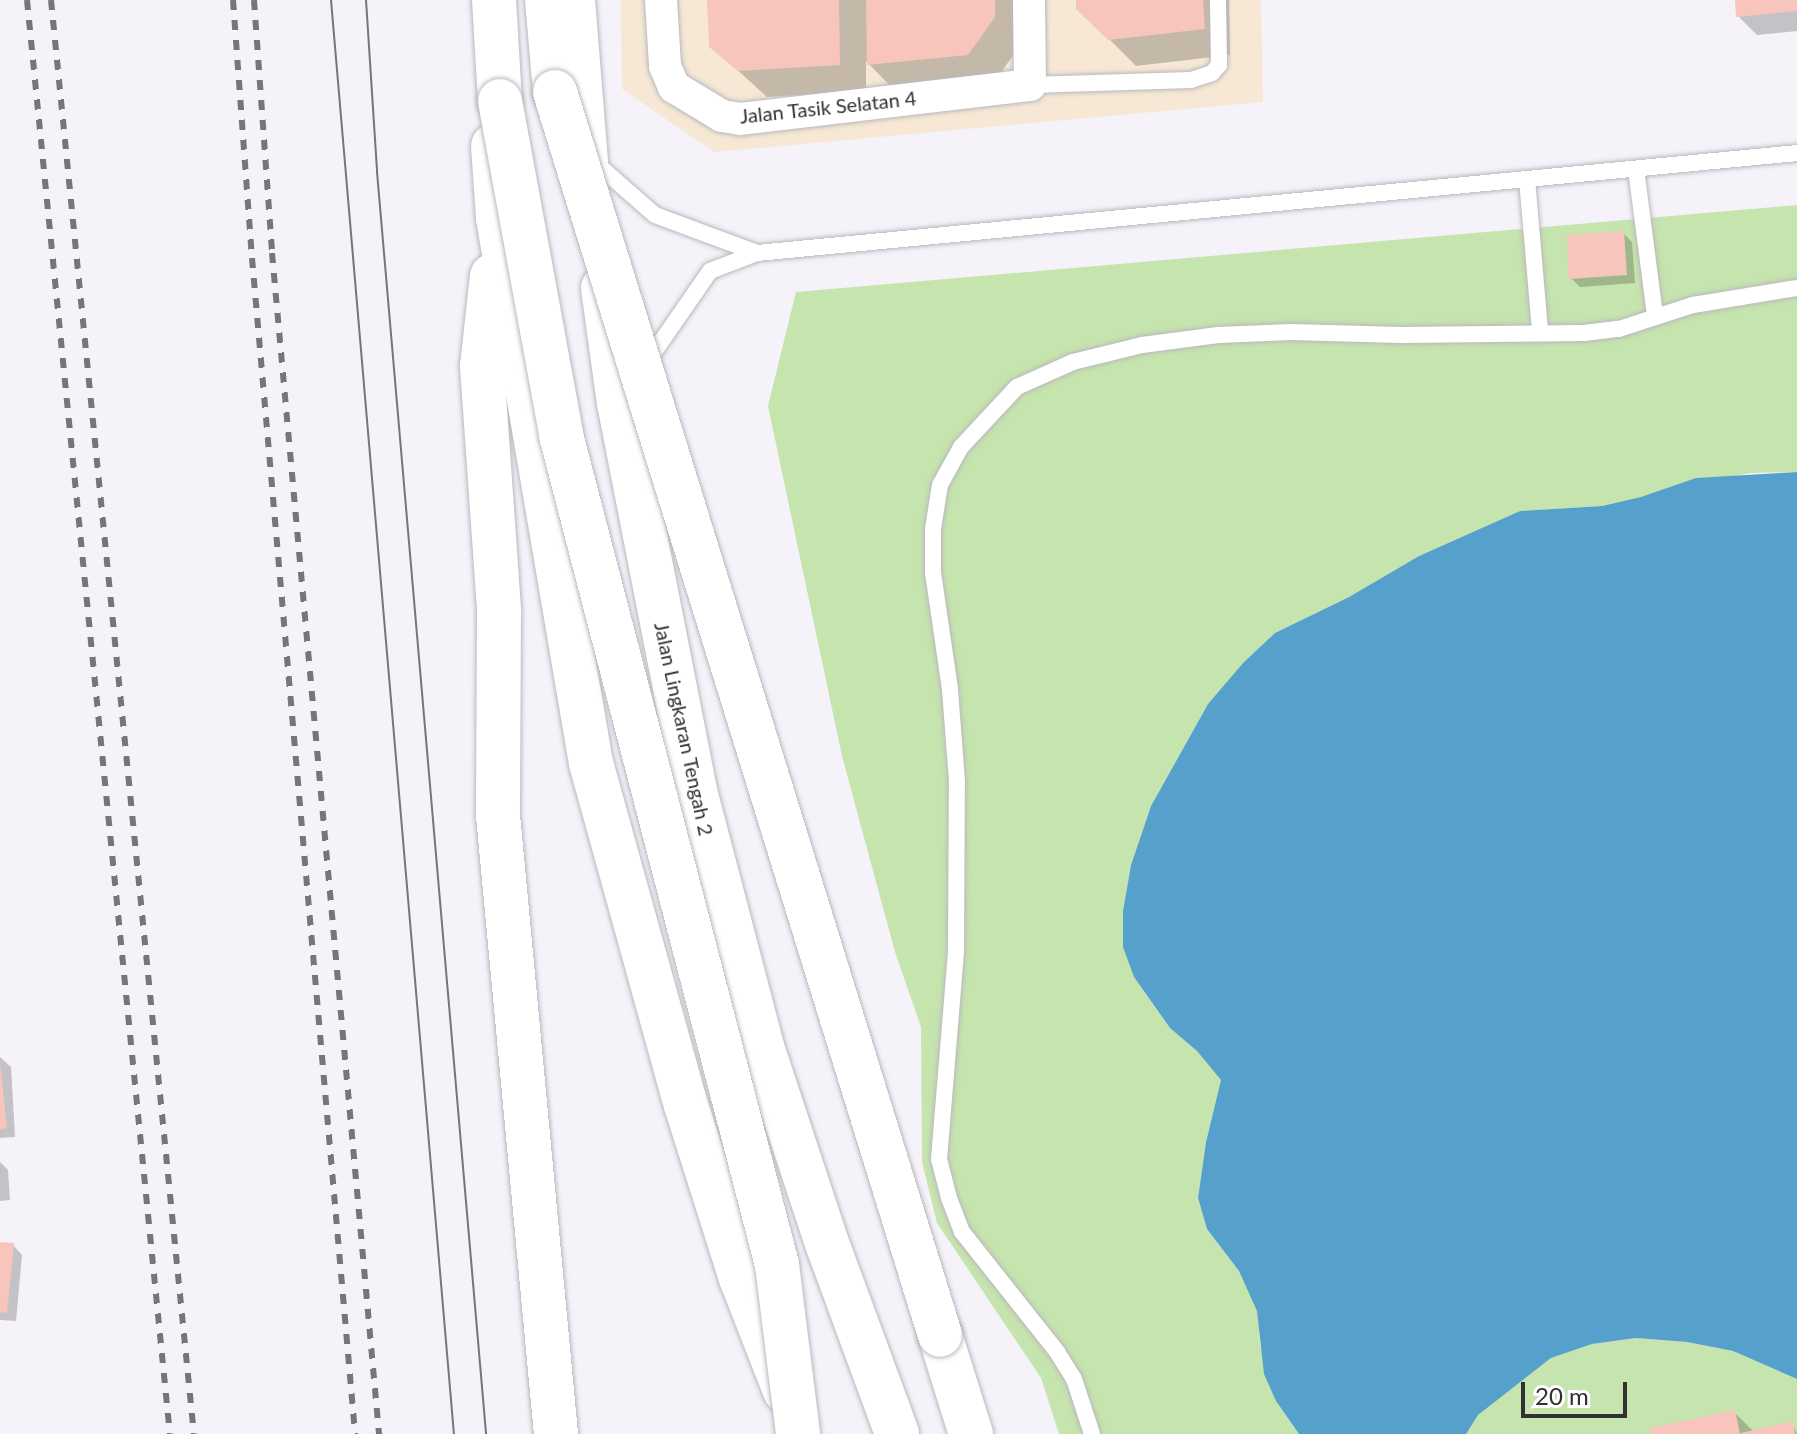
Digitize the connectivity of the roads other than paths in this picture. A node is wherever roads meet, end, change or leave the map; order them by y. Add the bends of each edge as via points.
1 (482, 0) edge
2 (494, 0) edge
3 (547, 0) edge
4 (573, 0) edge
5 (661, 0) edge
6 (1029, 0) edge
7 (1218, 0) edge
8 (1030, 85) junction
9 (1797, 153) edge
10 (585, 154) junction
11 (1636, 169) junction
12 (1527, 179) junction
13 (498, 218) junction
14 (757, 253) junction
15 (1797, 288) edge
16 (1655, 315) junction
17 (1540, 331) junction
18 (619, 403) junction
19 (556, 1434) edge
20 (800, 1434) edge
21 (897, 1434) edge
22 (971, 1434) edge
23 (1092, 1434) edge

1 - 13 highway
2 - 20 highway, bridge via 500,101 561,435 777,1265
3 - 22 highway, bridge via 555,92
4 - 10 highway, Jalan Lingkaran Tengah 2
5 - 8 street, Jalan Tasik Selatan 4 via 665,66 674,87 722,116 740,119
6 - 8 street
7 - 8 lane via 1219,65 1212,73 1191,80
9 - 11 lane
10 - 14 lane via 655,215
10 - 18 highway, Jalan Lingkaran Tengah 2
11 - 12 lane
11 - 16 lane
12 - 14 lane
12 - 17 lane
13 - 19 highway via 482,366 499,612 498,815
13 - 20 highway via 591,763 709,1177
14 - 18 lane via 710,271
15 - 16 lane
16 - 17 lane via 1619,329
17 - 23 lane via 1218,335 1142,345 1073,362 1017,387 961,447 940,485 933,573 956,736 957,797 956,951 939,1159 962,1232 1058,1353 1074,1379
18 - 21 highway, Jalan Lingkaran Tengah 2 via 695,791 762,1047

